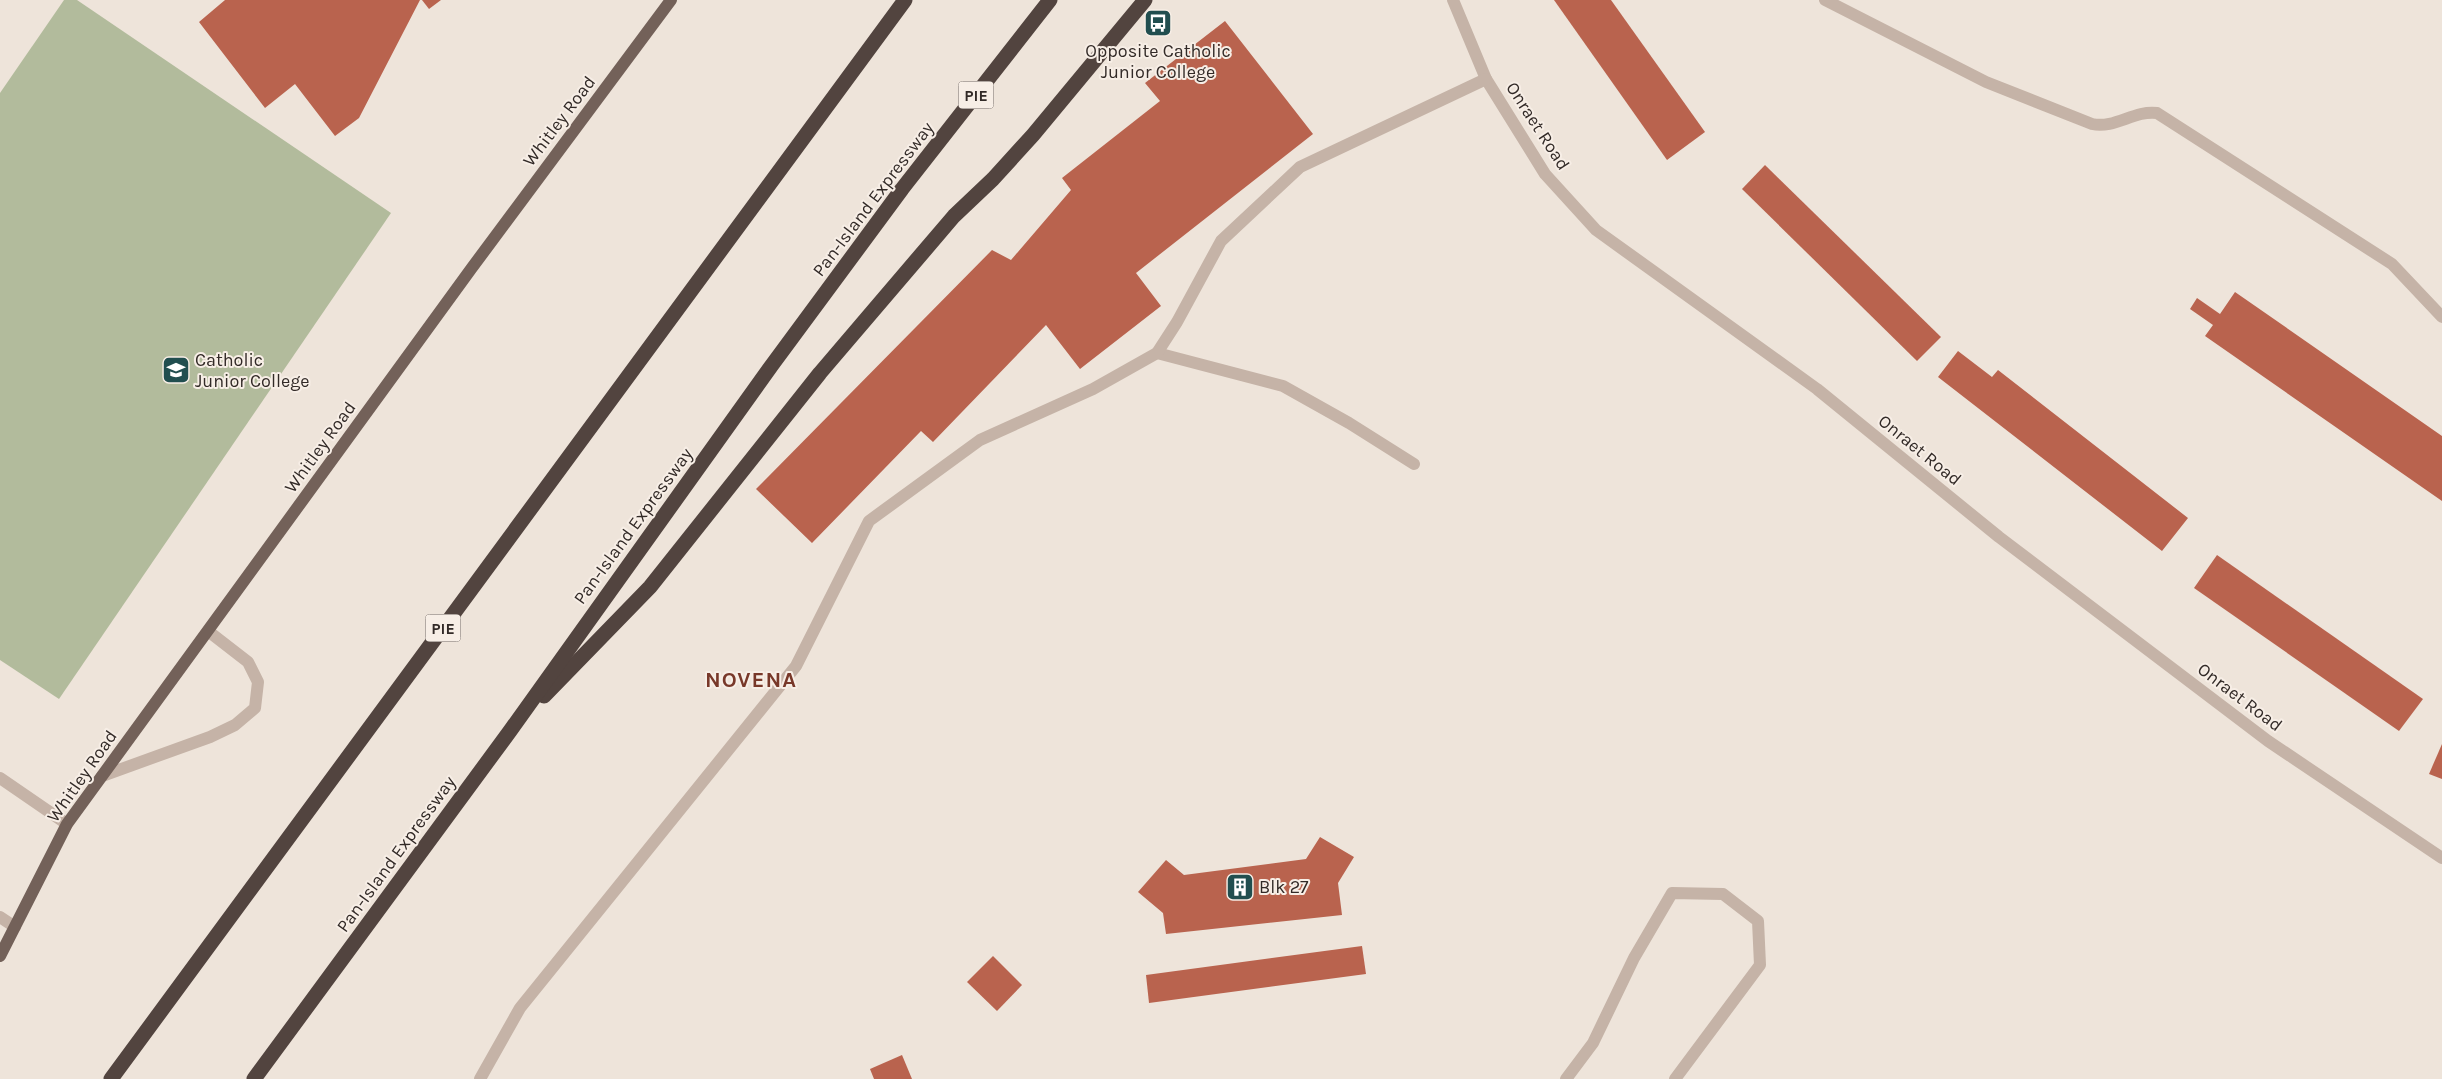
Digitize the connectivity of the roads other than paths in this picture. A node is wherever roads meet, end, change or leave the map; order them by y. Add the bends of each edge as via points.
1 (671, 0) edge
2 (905, 0) edge
3 (1050, 0) edge
4 (1145, 0) edge
5 (1453, 0) edge
6 (1825, 0) edge
7 (1486, 79) junction
8 (2442, 317) edge
9 (1158, 353) junction
10 (1414, 464) dead end
11 (208, 631) junction
12 (510, 731) junction
13 (102, 776) junction
14 (0, 778) edge
15 (67, 824) junction
16 (2442, 858) edge
17 (0, 917) edge
18 (15, 927) junction
19 (0, 956) edge
20 (111, 1079) edge
21 (254, 1079) edge
22 (480, 1079) edge
23 (1566, 1079) edge
24 (1675, 1079) edge

1 - 11 main road, Whitley Road
2 - 20 highway, PIE
3 - 12 highway, Pan-Island Expressway / PIE via 902,189
4 - 12 highway via 1033,135 954,216 820,372 650,587
5 - 7 street, Onraet Road
6 - 8 street via 1986,82 2092,124 2104,125 2141,113 2157,113 2392,264
7 - 9 street via 1300,167 1221,240
7 - 16 street, Onraet Road via 1545,174 1603,235 1817,389 1999,537 2268,741
9 - 10 street via 1283,386
9 - 22 street via 1093,389 980,440 869,521 796,666 520,1008
11 - 13 main road, Whitley Road
11 - 13 street via 248,662 258,682 255,708 235,725 210,737
12 - 21 highway, Pan-Island Expressway / PIE
13 - 15 main road, Whitley Road
14 - 15 street
15 - 18 main road, Whitley Road
17 - 18 street
18 - 19 main road, Whitley Road
23 - 24 street via 1593,1043 1634,958 1672,893 1723,894 1758,921 1760,965

